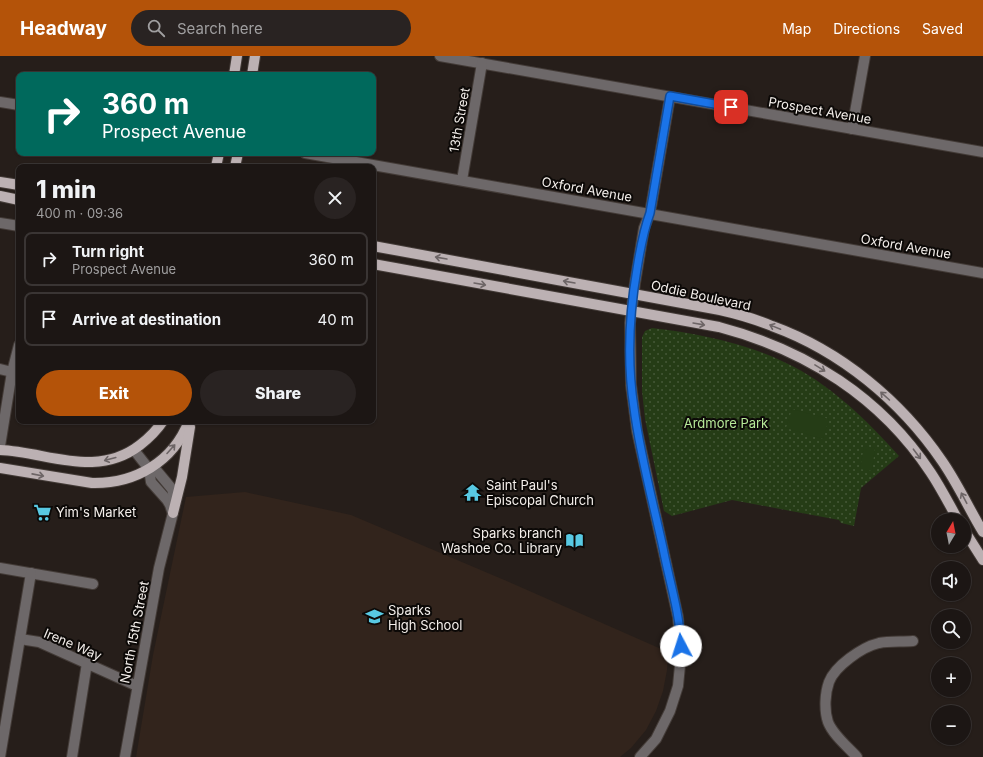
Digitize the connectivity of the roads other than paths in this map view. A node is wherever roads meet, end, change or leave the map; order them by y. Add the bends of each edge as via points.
1 (237, 56) edge
2 (255, 56) edge
3 (440, 56) edge
4 (865, 56) edge
5 (482, 63) junction
6 (234, 72) edge
7 (252, 72) edge
8 (670, 96) junction
9 (0, 102) edge
10 (16, 105) edge
11 (852, 129) junction
12 (983, 152) edge
13 (322, 156) edge
14 (369, 164) edge
15 (376, 165) edge
16 (462, 180) junction
17 (0, 182) edge
18 (16, 185) edge
19 (0, 196) edge
20 (16, 199) edge
21 (650, 213) junction
22 (0, 223) edge
23 (16, 226) edge
24 (376, 247) edge
25 (376, 265) edge
26 (983, 272) edge
27 (634, 294) junction
28 (631, 311) junction
29 (16, 357) edge
30 (0, 369) edge
31 (12, 372) junction
32 (160, 424) edge
33 (188, 424) edge
34 (190, 424) edge
35 (0, 446) edge
36 (0, 450) edge
37 (134, 450) junction
38 (0, 468) edge
39 (149, 469) junction
40 (172, 513) junction
41 (954, 513) edge
42 (983, 532) edge
43 (971, 541) edge
44 (983, 560) edge
45 (0, 568) edge
46 (31, 574) junction
47 (93, 584) dead end
48 (20, 639) junction
49 (913, 641) dead end
50 (88, 663) junction
51 (137, 686) junction
52 (0, 757) edge
53 (72, 757) edge
54 (125, 757) edge
55 (640, 757) edge
56 (857, 757) edge

1 - 6 main road
2 - 7 main road
3 - 5 street, Prospect Avenue
4 - 11 street
5 - 8 street, Prospect Avenue
5 - 16 street, 13th Street
8 - 11 street, Prospect Avenue
8 - 21 street
9 - 10 street
11 - 12 street, Prospect Avenue
13 - 14 street, Oxford Avenue
15 - 16 street, Oxford Avenue
16 - 21 street, Oxford Avenue
17 - 18 main road
19 - 20 main road
21 - 26 street, Oxford Avenue
21 - 27 street via 644,228
22 - 23 street
27 -> 24 main road, Oddie Boulevard
25 -> 28 main road
27 - 28 street
42 -> 27 main road, Oddie Boulevard via 955,480 914,424 869,381 849,367 828,353 774,326 720,310
28 -> 41 main road via 742,333 793,353 839,380 877,410 896,429 930,472
28 - 55 street via 631,385 634,408 641,451 678,617 681,655 678,686 670,711 656,739
29 - 31 street
30 - 31 street
31 - 35 street
32 - 37 main road
39 -> 33 main road via 172,449
34 - 40 main road via 182,477
37 -> 36 main road via 108,460 82,463
37 - 39 street
38 -> 39 main road via 93,483 121,480
39 - 40 street via 151,482 170,505
40 - 51 street, North 15th Street
43 - 44 main road
45 - 46 street
46 - 47 street
46 - 48 street
48 - 50 street, Irene Way via 39,642
48 - 52 street
49 - 56 street via 878,643 857,653 830,681 826,695 828,722
50 - 51 street, Irene Way
50 - 53 street
51 - 54 street, North 15th Street

